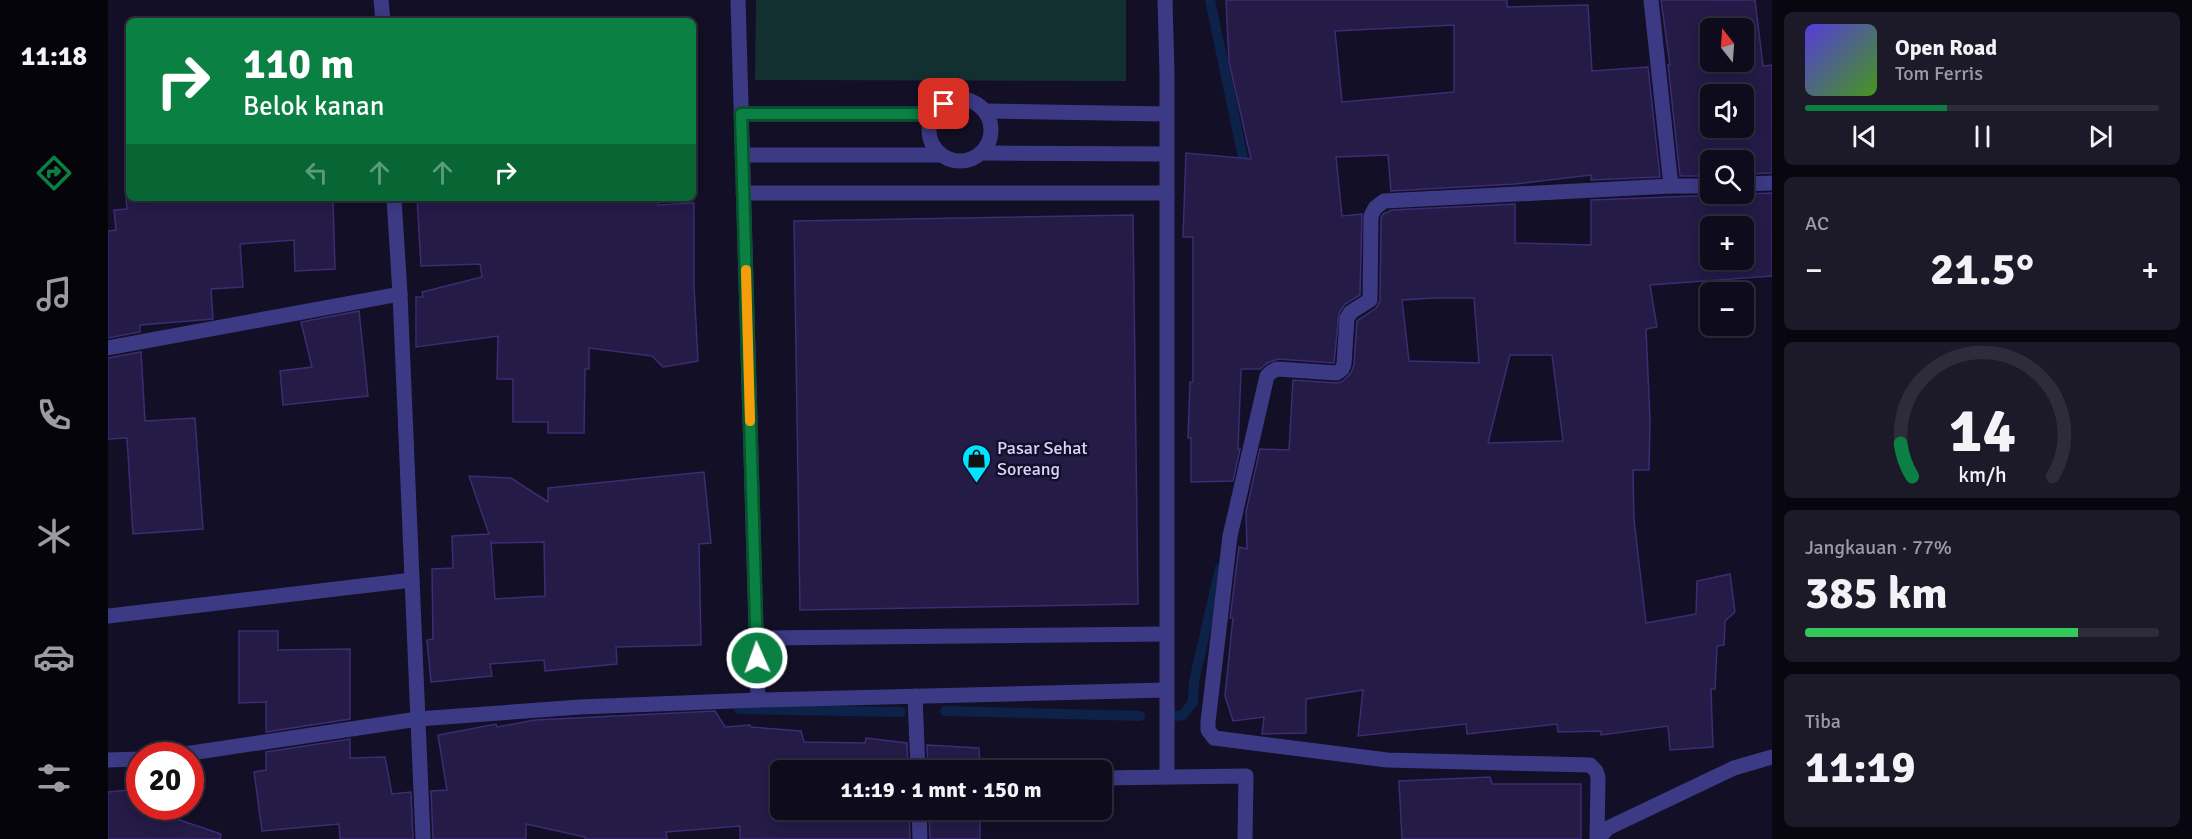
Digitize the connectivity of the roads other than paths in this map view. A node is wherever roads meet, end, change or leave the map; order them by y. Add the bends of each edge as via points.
1 (381, 0) edge
2 (738, 0) edge
3 (1164, 0) edge
4 (1651, 0) edge
5 (383, 18) edge
6 (985, 111) junction
7 (741, 114) junction
8 (933, 114) junction
9 (1166, 114) junction
10 (982, 153) junction
11 (1166, 154) junction
12 (742, 155) junction
13 (940, 155) junction
14 (1772, 183) edge
15 (1754, 184) edge
16 (1671, 186) junction
17 (1700, 186) edge
18 (743, 193) junction
19 (1166, 193) junction
20 (394, 201) edge
21 (400, 294) junction
22 (108, 348) edge
23 (412, 580) junction
24 (108, 616) edge
25 (1166, 634) junction
26 (757, 638) junction
27 (1166, 690) junction
28 (915, 696) junction
29 (758, 700) junction
30 (418, 719) junction
31 (204, 751) edge
32 (1772, 757) edge
33 (126, 759) edge
34 (108, 760) edge
35 (918, 760) edge
36 (1167, 777) junction
37 (1112, 778) edge
38 (919, 820) edge
39 (423, 839) edge
40 (920, 839) edge
41 (1245, 839) edge
42 (1598, 839) edge

1 - 5 street
2 - 7 street
3 - 9 street
4 - 16 street
6 - 8 street via 973,102 958,100 944,104
6 - 9 street
6 - 10 street via 991,125 990,140
7 - 8 street
7 - 12 street
8 - 13 street via 929,128
9 - 11 street
10 - 11 street
10 - 13 street via 969,160 954,161
11 - 19 street
12 - 13 street
12 - 18 street
14 - 15 street
16 - 17 street
16 - 42 street via 1384,201 1375,208 1371,216 1370,300 1347,318 1342,369 1336,373 1277,369 1267,376 1230,536 1208,722 1214,738 1387,760 1590,765 1598,777
18 - 19 street
18 - 26 street
19 - 25 street
20 - 21 street
21 - 22 street
21 - 23 street
23 - 24 street
23 - 30 street
25 - 26 street
25 - 27 street
26 - 29 street
27 - 28 street
27 - 36 street
28 - 29 street
28 - 35 street
29 - 30 street
30 - 31 street
30 - 39 street
32 - 42 street via 1734,768 1608,828
33 - 34 street
36 - 37 street
36 - 41 street via 1246,776
38 - 40 street

